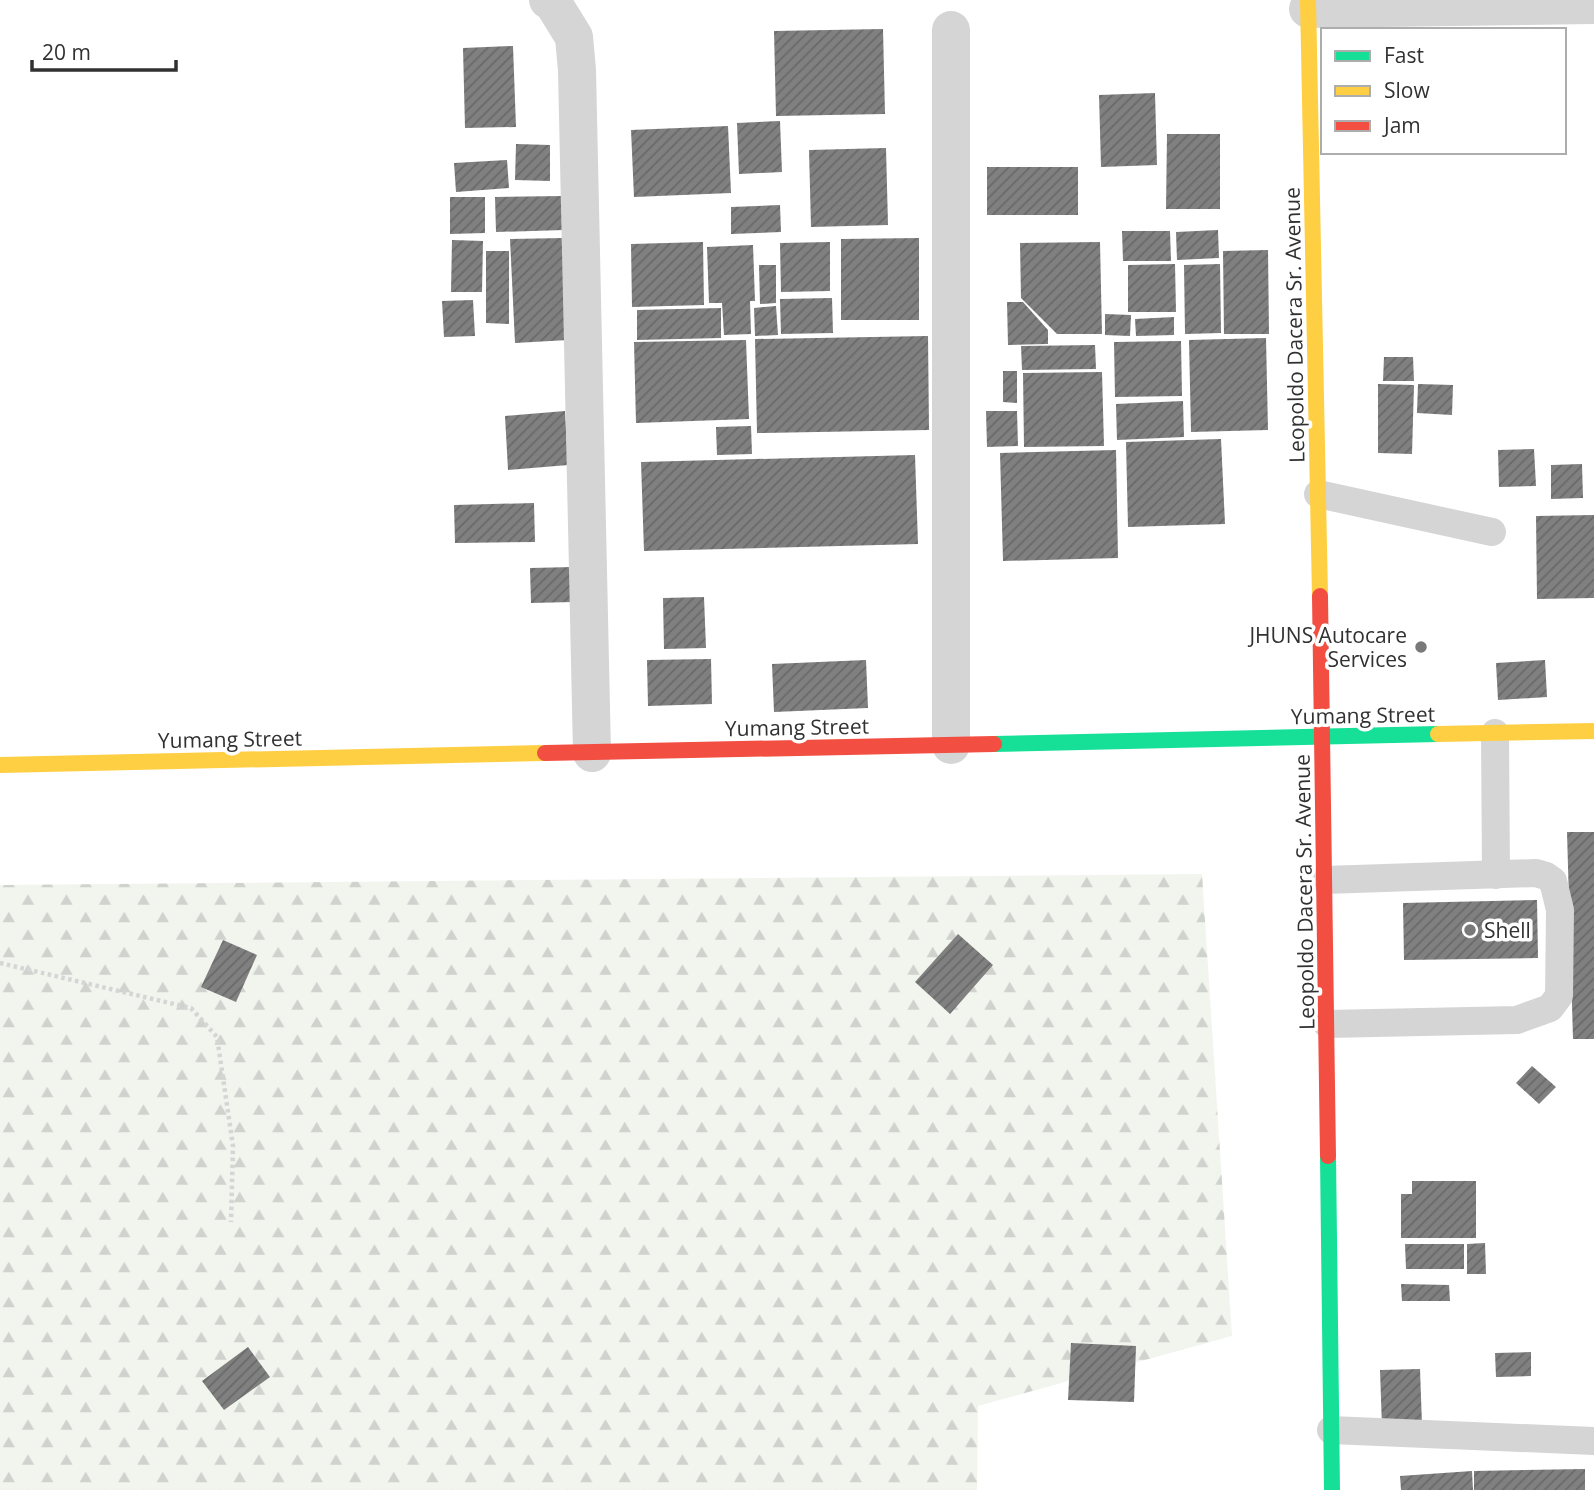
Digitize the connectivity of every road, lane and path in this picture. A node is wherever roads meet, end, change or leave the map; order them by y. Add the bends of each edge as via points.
1 (548, 0) edge
2 (1308, 5) edge
3 (1594, 5) edge
4 (951, 30) dead end
5 (1318, 494) junction
6 (1492, 532) dead end
7 (1594, 731) edge
8 (1495, 733) junction
9 (1323, 737) junction
10 (951, 745) junction
11 (592, 753) junction
12 (0, 765) edge
13 (1496, 875) junction
14 (1325, 880) junction
15 (0, 963) edge
16 (1327, 1024) junction
17 (231, 1222) dead end
18 (1331, 1430) junction
19 (1594, 1441) edge
20 (1332, 1490) edge

1 - 11 street via 574,37 577,70
2 - 3 street
2 - 5 main road, Leopoldo Dacera Sr. Avenue
4 - 10 street
5 - 6 lane
5 - 9 main road, Leopoldo Dacera Sr. Avenue
7 - 8 main road, Yumang Street
8 - 9 main road, Yumang Street
8 - 13 lane
9 - 10 main road, Yumang Street
9 - 14 main road, Leopoldo Dacera Sr. Avenue
10 - 11 main road, Yumang Street
11 - 12 main road, Yumang Street
13 - 14 lane
13 - 16 lane via 1536,873 1553,881 1560,910 1559,996 1550,1008 1517,1020
14 - 16 main road, Leopoldo Dacera Sr. Avenue
15 - 17 path via 191,1008 209,1027 217,1037 233,1146
16 - 18 main road, Leopoldo Dacera Sr. Avenue
18 - 19 lane
18 - 20 main road, Leopoldo Dacera Sr. Avenue

